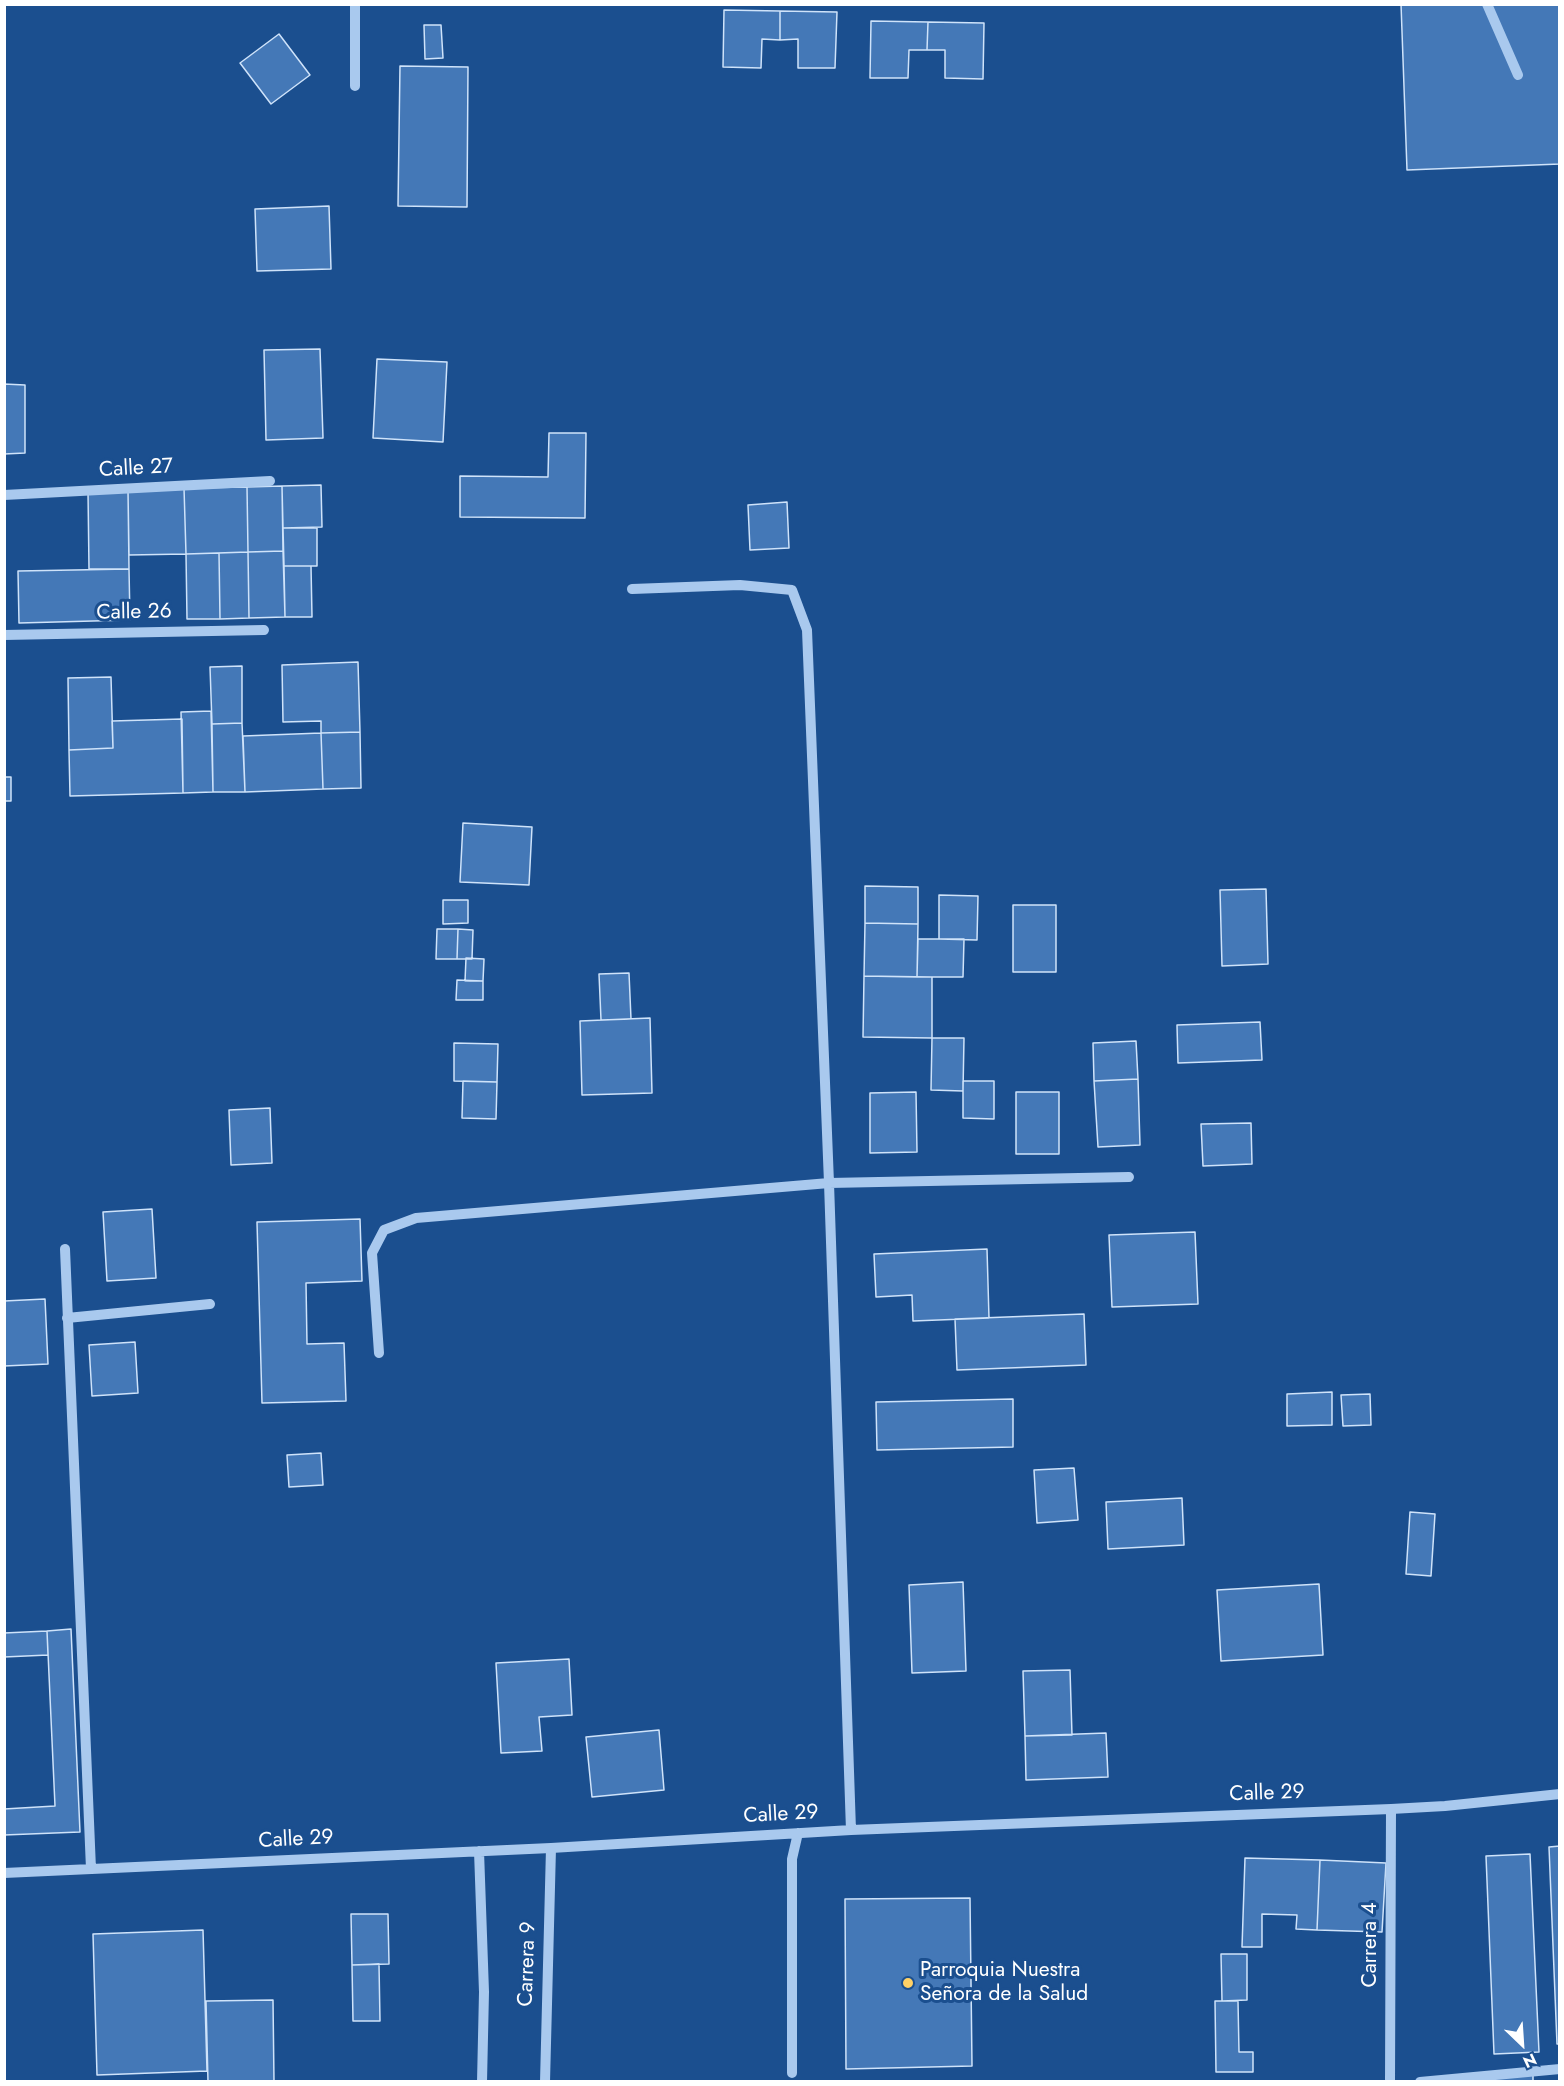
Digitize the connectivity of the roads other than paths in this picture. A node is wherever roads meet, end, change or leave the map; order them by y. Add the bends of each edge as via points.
1 (355, 4) edge
2 (1486, 4) edge
3 (1518, 75) dead end
4 (355, 86) dead end
5 (270, 481) dead end
6 (4, 495) edge
7 (632, 589) dead end
8 (264, 630) dead end
9 (4, 635) edge
10 (1129, 1177) dead end
11 (829, 1183) junction
12 (64, 1249) dead end
13 (210, 1304) dead end
14 (67, 1318) junction
15 (379, 1353) dead end
16 (1560, 1794) edge
17 (1390, 1809) junction
18 (851, 1830) junction
19 (798, 1833) junction
20 (551, 1848) junction
21 (479, 1851) junction
22 (91, 1869) junction
23 (4, 1873) edge
24 (1560, 2069) edge
25 (792, 2073) dead end
26 (482, 2082) edge
27 (545, 2082) edge
28 (1390, 2082) edge
29 (1420, 2082) edge

1 - 4 street
2 - 3 street
5 - 6 street, Calle 27
7 - 11 street via 740,585 792,590 807,630
8 - 9 street, Calle 26
10 - 11 street
11 - 15 street via 416,1218 394,1226 384,1230 372,1253
11 - 18 street
12 - 14 street
13 - 14 street
14 - 22 street
16 - 17 street, Calle 29
17 - 18 street, Calle 29
17 - 28 street, Carrera 4
18 - 19 street, Calle 29
19 - 20 street, Calle 29
19 - 25 street via 792,1859
20 - 21 street, Calle 29
20 - 27 street, Carrera 9
21 - 22 street, Calle 29
21 - 26 street via 484,1992
22 - 23 street, Calle 29
24 - 29 street

